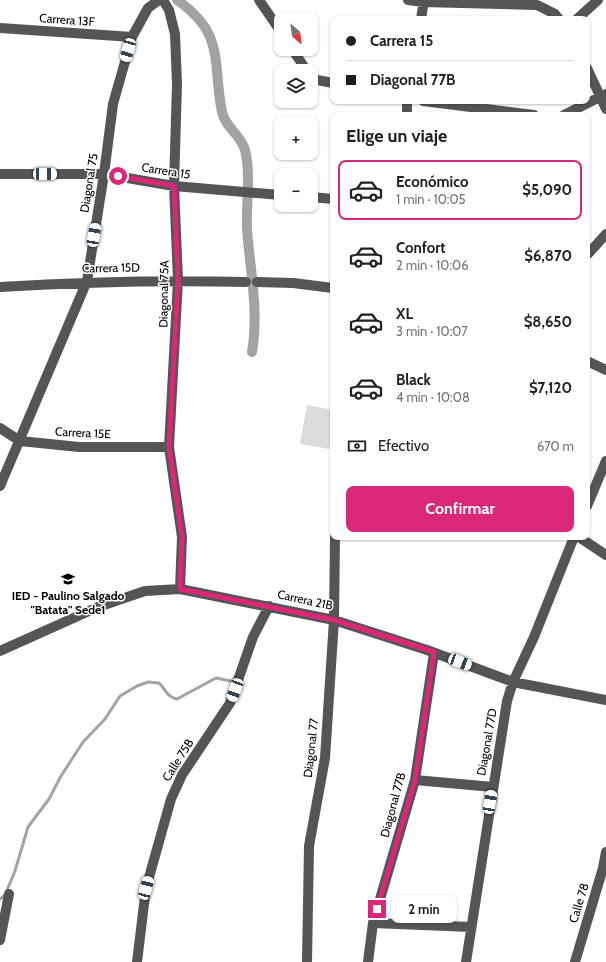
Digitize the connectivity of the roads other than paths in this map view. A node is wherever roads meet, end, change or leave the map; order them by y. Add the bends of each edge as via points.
1 (161, 0) edge
2 (259, 0) edge
3 (408, 0) edge
4 (598, 0) edge
5 (424, 1) edge
6 (538, 3) edge
7 (421, 16) edge
8 (557, 16) edge
9 (580, 16) edge
10 (274, 22) edge
11 (0, 28) edge
12 (132, 37) junction
13 (590, 73) edge
14 (318, 78) edge
15 (330, 82) edge
16 (603, 96) edge
17 (590, 102) edge
18 (447, 104) edge
19 (587, 104) edge
20 (606, 109) edge
21 (510, 112) edge
22 (570, 112) edge
23 (0, 174) edge
24 (104, 174) junction
25 (174, 186) junction
26 (274, 195) edge
27 (318, 198) edge
28 (330, 199) edge
29 (606, 234) edge
30 (590, 252) edge
31 (178, 280) junction
32 (87, 281) junction
33 (246, 282) dead end
34 (258, 282) dead end
35 (0, 287) edge
36 (330, 288) edge
37 (590, 362) edge
38 (606, 370) edge
39 (0, 428) edge
40 (20, 441) junction
41 (169, 447) junction
42 (606, 461) edge
43 (0, 486) edge
44 (590, 499) edge
45 (335, 540) edge
46 (573, 540) edge
47 (584, 540) edge
48 (606, 555) edge
49 (180, 589) junction
50 (269, 606) junction
51 (334, 620) junction
52 (0, 651) edge
53 (434, 652) junction
54 (513, 682) junction
55 (606, 700) edge
56 (415, 780) junction
57 (492, 787) junction
58 (606, 852) edge
59 (9, 894) dead end
60 (373, 923) junction
61 (470, 927) junction
62 (0, 940) edge
63 (137, 962) edge
64 (308, 962) edge
65 (368, 962) edge
66 (466, 962) edge
67 (575, 962) edge

1 - 12 street, Diagonal 75 via 148,8
1 - 25 street, Diagonal 75A via 169,10 175,34 177,84
2 - 10 street
3 - 5 street
4 - 9 street
5 - 6 street
5 - 7 street
6 - 8 street
11 - 12 street, Carrera 13F
12 - 24 street, Diagonal 75 via 113,104
13 - 16 street
14 - 15 street
16 - 17 street
16 - 20 street
18 - 21 street
19 - 22 street
23 - 24 street, Carrera 15
24 - 25 street, Carrera 15
24 - 32 street, Diagonal 75
25 - 26 street, Carrera 15
25 - 31 street, Diagonal 75A
27 - 28 street
29 - 30 street
31 - 32 street, Carrera 15D
31 - 33 street, Carrera 15D
31 - 41 street, Diagonal 75A
32 - 35 street, Carrera 15D
32 - 40 street, Diagonal 75
34 - 36 street
37 - 38 street
39 - 40 street, Carrera 15E
40 - 41 street, Carrera 15E via 79,447
40 - 43 street, Diagonal 75
41 - 49 street, Diagonal 75A via 182,537
42 - 44 street
45 - 51 street, Diagonal 77
46 - 54 street, Diagonal 77D
47 - 48 street
49 - 50 street, Carrera 21B
49 - 52 street, Carrera 21B via 145,591
50 - 51 street, Carrera 21B
50 - 63 street, Calle 75B via 253,638 230,703 182,775 171,799 146,888
51 - 53 street, Carrera 21B
51 - 64 street, Diagonal 77 via 325,758 309,846
53 - 54 street, Carrera 21B
53 - 56 street, Diagonal 77B
54 - 55 street, Carrera 21B
54 - 57 street, Diagonal 77D via 507,701
56 - 57 street
56 - 60 street, Diagonal 77B
57 - 61 street, Diagonal 77D
58 - 67 street, Calle 78
59 - 62 street
60 - 61 street
60 - 65 street, Diagonal 77B
61 - 66 street, Diagonal 77D

